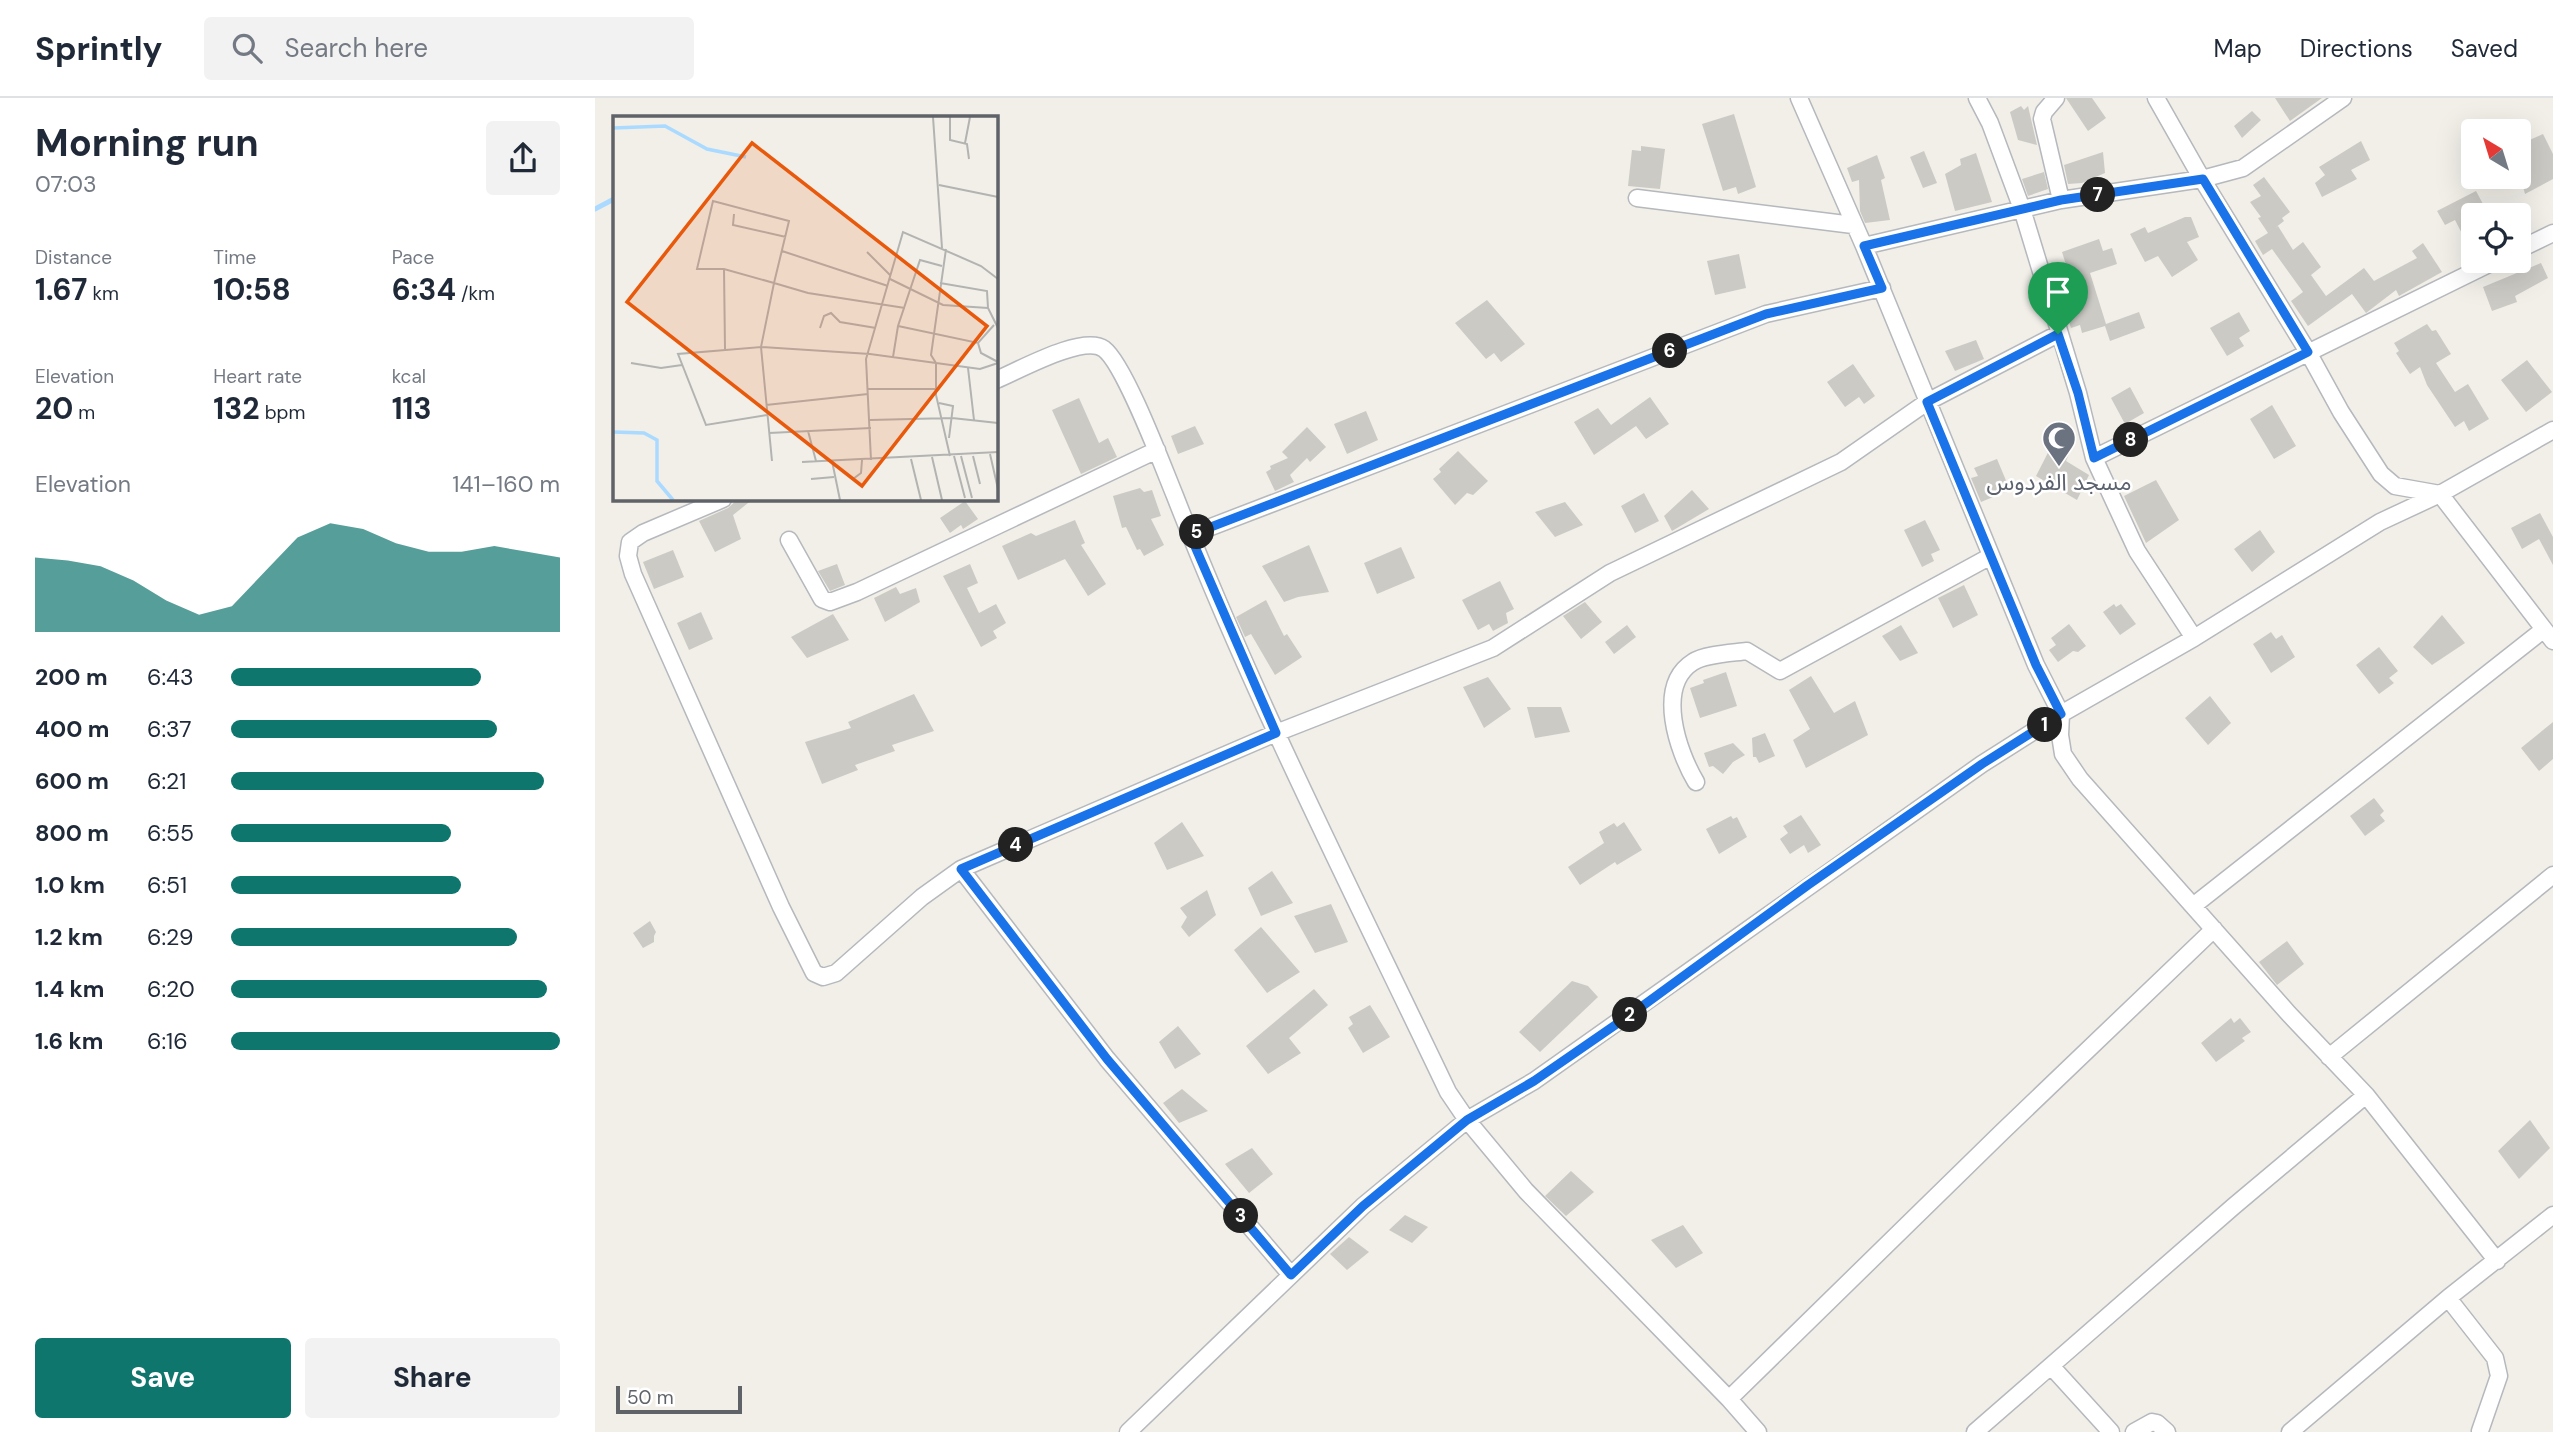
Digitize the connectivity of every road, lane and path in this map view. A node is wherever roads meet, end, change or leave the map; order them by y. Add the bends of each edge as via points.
1 (1800, 98) edge
2 (1977, 98) edge
3 (2056, 98) edge
4 (2156, 98) edge
5 (2343, 98) edge
6 (2203, 179) junction
7 (1637, 198) dead end
8 (2061, 200) junction
9 (2022, 209) junction
10 (1853, 225) junction
11 (2553, 233) edge
12 (2531, 244) edge
13 (1864, 246) junction
14 (2470, 273) edge
15 (1882, 288) junction
16 (2058, 334) junction
17 (2308, 352) junction
18 (997, 380) edge
19 (1927, 402) junction
20 (2553, 430) edge
21 (1157, 450) junction
22 (2094, 458) junction
23 (2440, 494) junction
24 (721, 500) edge
25 (1190, 535) junction
26 (789, 540) dead end
27 (1991, 556) junction
28 (2548, 636) edge
29 (2194, 638) junction
30 (2061, 714) junction
31 (1276, 733) junction
32 (1696, 782) dead end
33 (961, 869) junction
34 (2553, 875) edge
35 (2193, 906) junction
36 (2214, 929) junction
37 (2329, 1056) junction
38 (2366, 1095) junction
39 (1467, 1120) junction
40 (2553, 1215) edge
41 (2497, 1261) junction
42 (1291, 1275) junction
43 (2448, 1298) junction
44 (2051, 1366) junction
45 (1729, 1399) junction
46 (2299, 1429) edge
47 (2480, 1431) edge
48 (1128, 1432) edge
49 (1758, 1432) edge
50 (1975, 1432) edge
51 (2112, 1432) edge
52 (2134, 1432) edge
53 (2167, 1432) edge

1 - 10 street
2 - 9 street
3 - 8 street via 2042,119
4 - 6 street
5 - 6 street via 2242,168
6 - 8 street
6 - 17 street
7 - 10 street
8 - 9 street
9 - 13 street
9 - 16 street
10 - 13 street
11 - 12 street
13 - 15 street
14 - 17 street
15 - 19 street
15 - 25 street via 1766,314
16 - 19 street
16 - 22 street
17 - 22 street
17 - 23 street via 2381,474 2395,486
18 - 21 street via 1073,347 1092,344 1105,350 1119,370
19 - 27 street
19 - 31 street via 1841,461 1610,573 1493,648
20 - 23 street
21 - 25 street
21 - 26 street via 830,602 822,599
22 - 29 street via 2137,551
23 - 28 street
23 - 29 street via 2380,522
24 - 33 street via 643,533 630,542 628,556 814,973 823,977 835,973
25 - 31 street
27 - 30 street
27 - 32 street via 1780,671 1747,651 1693,661 1679,677 1671,705 1676,733
28 - 35 street
29 - 30 street
30 - 35 street via 2063,754 2080,779
30 - 39 street via 1982,764 1534,1081
31 - 33 street
31 - 39 street via 1448,1092
33 - 42 street via 1107,1059
34 - 37 street
35 - 36 street
36 - 37 street
36 - 45 street
37 - 38 street
38 - 41 street
38 - 44 street
39 - 42 street via 1363,1206
39 - 45 street via 1526,1191
40 - 41 street
41 - 43 street
42 - 48 street
43 - 46 street
43 - 47 street via 2499,1367
44 - 50 street
44 - 51 street
45 - 49 street
52 - 53 street via 2152,1422

